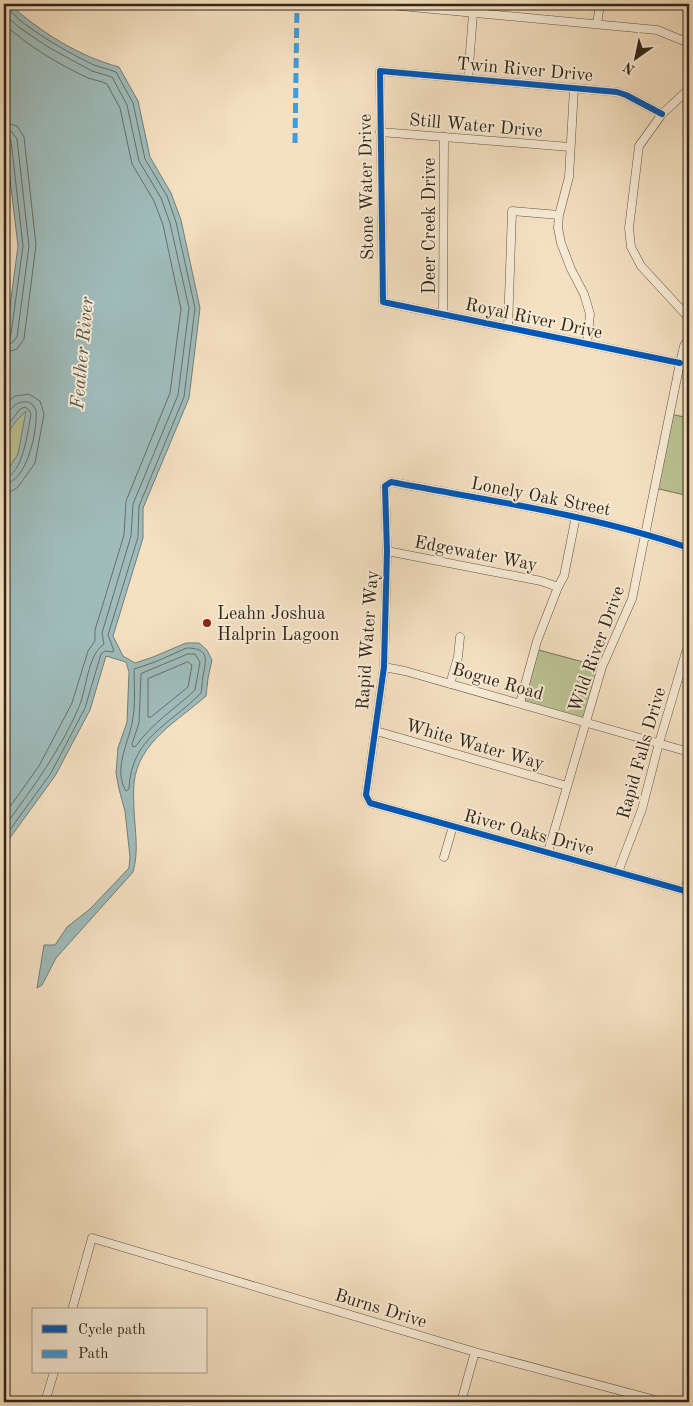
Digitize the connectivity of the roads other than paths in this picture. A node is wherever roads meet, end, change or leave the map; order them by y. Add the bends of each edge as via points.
1 (379, 4) edge
2 (385, 4) edge
3 (600, 4) edge
4 (473, 12) junction
5 (597, 24) junction
6 (689, 43) edge
7 (380, 71) joint
8 (468, 79) junction
9 (574, 88) junction
10 (689, 89) edge
11 (662, 114) junction
12 (380, 132) junction
13 (444, 137) junction
14 (570, 148) junction
15 (559, 215) junction
16 (383, 302) joint
17 (443, 315) junction
18 (689, 318) edge
19 (508, 328) junction
20 (689, 338) edge
21 (587, 344) junction
22 (680, 364) junction
23 (385, 486) joint
24 (576, 516) junction
25 (645, 533) junction
26 (689, 548) edge
27 (387, 551) junction
28 (558, 587) junction
29 (460, 637) dead end
30 (689, 642) edge
31 (384, 667) junction
32 (450, 684) junction
33 (520, 703) junction
34 (585, 722) junction
35 (376, 730) junction
36 (659, 743) junction
37 (689, 752) edge
38 (567, 786) junction
39 (366, 795) joint
40 (453, 826) junction
41 (548, 852) junction
42 (444, 857) dead end
43 (618, 872) junction
44 (689, 877) edge
45 (686, 891) edge
46 (73, 1308) edge
47 (475, 1352) junction
48 (53, 1374) edge
49 (45, 1402) edge
50 (461, 1402) edge
51 (663, 1402) edge

1 - 2 street
2 - 4 street
3 - 5 street
4 - 5 street
4 - 8 street
5 - 6 street via 658,30
7 - 8 street, Twin River Drive
7 - 12 street, Stone Water Drive
8 - 9 street, Twin River Drive
9 - 11 street, Twin River Drive via 617,92
9 - 14 street
10 - 11 street
11 - 18 street via 639,146 629,228 631,247 641,266
12 - 13 street, Still Water Drive
12 - 16 street, Stone Water Drive
13 - 14 street, Still Water Drive
13 - 17 street, Deer Creek Drive
14 - 15 street via 570,177
15 - 19 street via 512,212
15 - 21 street via 561,243 590,314
16 - 17 street, Royal River Drive
17 - 19 street, Royal River Drive
19 - 21 street, Royal River Drive
20 - 22 street, Wild River Drive
21 - 22 street, Royal River Drive
22 - 25 street, Wild River Drive
23 - 24 street, Lonely Oak Street via 391,482
23 - 27 street, Rapid Water Way
24 - 25 street, Lonely Oak Street
24 - 28 street via 564,576
25 - 26 street, Lonely Oak Street
25 - 34 street, Wild River Drive via 632,598 602,667
27 - 28 street, Edgewater Way
27 - 31 street, Rapid Water Way
28 - 33 street via 538,640
29 - 32 street
30 - 36 street, Rapid Falls Drive
31 - 32 street, Bogue Road
31 - 35 street, Rapid Water Way
32 - 33 street, Bogue Road
33 - 34 street, Bogue Road
34 - 36 street, Bogue Road
34 - 38 street, Wild River Drive
35 - 38 street, White Water Way
35 - 39 street, Rapid Water Way
36 - 37 street, Bogue Road
36 - 43 street, Rapid Falls Drive via 642,809
38 - 41 street, Wild River Drive
39 - 40 street, River Oaks Drive via 370,803
40 - 41 street, River Oaks Drive
40 - 42 street
41 - 43 street, River Oaks Drive
43 - 45 street, River Oaks Drive
44 - 45 street
46 - 47 street, Burns Drive via 92,1238
47 - 50 street
47 - 51 street, Burns Drive
48 - 49 street

